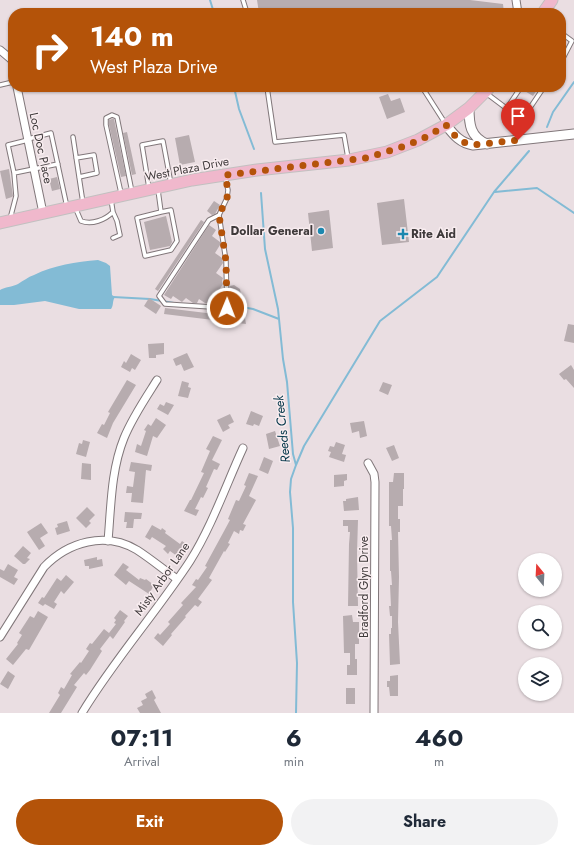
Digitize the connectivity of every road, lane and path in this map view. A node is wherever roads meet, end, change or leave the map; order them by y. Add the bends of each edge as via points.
1 (566, 37) edge
2 (0, 50) edge
3 (566, 52) edge
4 (8, 57) edge
5 (18, 92) edge
6 (268, 92) edge
7 (425, 92) edge
8 (485, 92) edge
9 (489, 92) edge
10 (518, 92) edge
11 (541, 92) edge
12 (469, 108) junction
13 (507, 108) junction
14 (522, 120) junction
15 (446, 125) junction
16 (574, 134) edge
17 (72, 136) dead end
18 (28, 139) junction
19 (518, 140) junction
20 (488, 144) junction
21 (76, 158) junction
22 (349, 160) junction
23 (58, 164) junction
24 (34, 169) junction
25 (14, 174) junction
26 (225, 175) junction
27 (79, 177) junction
28 (171, 184) junction
29 (153, 188) junction
30 (122, 195) junction
31 (75, 206) junction
32 (113, 212) junction
33 (161, 212) junction
34 (43, 213) junction
35 (219, 215) junction
36 (4, 222) edge
37 (112, 238) dead end
38 (157, 380) dead end
39 (243, 448) dead end
40 (368, 463) dead end
41 (108, 541) junction
42 (177, 579) junction
43 (0, 637) edge
44 (82, 713) edge
45 (374, 713) edge

1 - 3 lane via 572,41
2 - 4 street
5 - 18 street, Loc Doc Place
6 - 22 lane via 275,142 344,135
7 - 15 lane
8 - 12 main road, West Plaza Drive
9 - 13 lane
10 - 13 lane
11 - 14 lane
12 - 15 main road, West Plaza Drive
12 - 20 street via 472,132 477,139
13 - 14 lane
14 - 19 lane via 519,124
15 - 20 street via 458,139 468,144
15 - 22 main road, West Plaza Drive via 397,149
16 - 19 street
17 - 21 lane
18 - 23 lane via 50,133
18 - 24 street, Loc Doc Place
18 - 25 lane via 8,145
19 - 20 street
21 - 27 lane
21 - 27 lane via 94,155 97,173
22 - 26 main road, West Plaza Drive
23 - 24 lane
23 - 31 lane
24 - 25 lane
24 - 34 street, Loc Doc Place
25 - 36 lane via 16,196
26 - 28 main road, West Plaza Drive
26 - 35 lane via 227,198
27 - 31 lane
28 - 29 main road, West Plaza Drive
28 - 29 lane via 163,141 142,145
29 - 30 main road, West Plaza Drive
29 - 33 lane
30 - 30 lane via 117,117 112,115 106,118 106,125
30 - 31 main road, West Plaza Drive
30 - 32 lane
31 - 32 lane via 81,221 88,224 107,218
31 - 34 main road, West Plaza Drive
32 - 37 lane via 120,235
33 - 33 lane via 171,210 177,241 171,250 145,256 137,218
34 - 36 main road, West Plaza Drive
35 - 35 lane via 209,220 159,296 166,304 227,308 226,261
38 - 41 street via 130,425 119,451
39 - 42 street, Misty Arbor Lane via 201,542
40 - 45 street, Bradford Glyn Drive via 375,482
41 - 42 street via 136,550
41 - 43 street via 87,542 68,548 51,559 37,576
42 - 44 street, Misty Arbor Lane via 110,670

